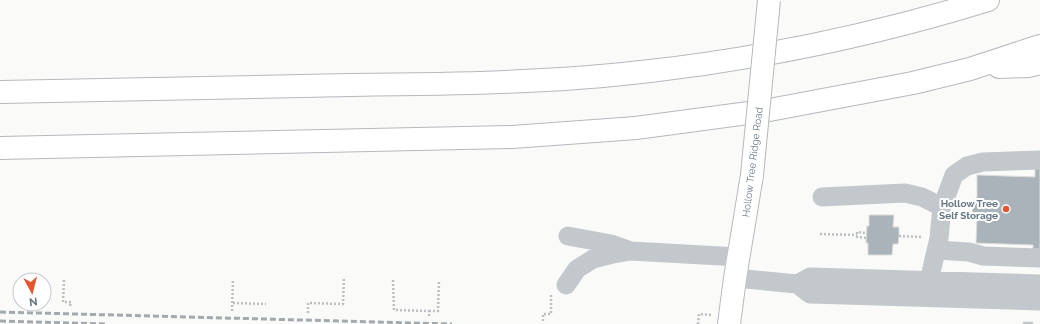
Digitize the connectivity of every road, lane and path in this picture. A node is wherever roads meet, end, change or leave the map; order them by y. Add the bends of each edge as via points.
1 (769, 0) edge
2 (988, 0) edge
3 (1040, 46) edge
4 (1040, 63) edge
5 (970, 69) junction
6 (0, 92) edge
7 (6, 148) edge
8 (1040, 160) edge
9 (822, 197) dead end
10 (942, 207) junction
11 (866, 233) dead end
12 (820, 234) dead end
13 (857, 235) junction
14 (568, 236) dead end
15 (899, 236) dead end
16 (866, 238) dead end
17 (938, 244) junction
18 (631, 251) junction
19 (739, 257) junction
20 (1040, 258) edge
21 (344, 278) dead end
22 (735, 278) junction
23 (233, 279) dead end
24 (64, 280) dead end
25 (392, 280) dead end
26 (439, 281) dead end
27 (1040, 284) edge
28 (559, 288) joint
29 (929, 289) junction
30 (1040, 301) edge
31 (233, 302) junction
32 (266, 304) dead end
33 (70, 306) dead end
34 (232, 311) dead end
35 (429, 311) junction
36 (308, 313) dead end
37 (430, 317) dead end
38 (721, 319) edge
39 (543, 321) dead end
40 (698, 324) edge

1 - 19 main road, Hollow Tree Ridge Road, bridge via 752,174
2 - 6 main road via 893,27 825,42 711,63 650,71 464,83
3 - 5 main road
4 - 5 main road via 1029,66
5 - 7 main road via 913,83 764,111 573,134
8 - 10 lane via 983,162 967,166 954,175
9 - 10 lane via 905,193 922,197
10 - 17 lane
11 - 13 path via 857,232
12 - 13 path
13 - 16 path
14 - 18 lane via 611,244
15 - 17 path
17 - 20 lane via 983,256
17 - 29 lane
18 - 19 lane
18 - 28 lane via 593,259 577,269
19 - 22 main road, Hollow Tree Ridge Road
21 - 36 path via 344,304 308,303
22 - 29 lane via 797,284 810,277
22 - 38 main road, Hollow Tree Ridge Road via 732,300
23 - 31 path
24 - 33 path via 62,302 70,302
25 - 35 path via 394,310
26 - 35 path via 438,311
27 - 29 lane
28 - 39 path via 551,314 543,314
29 - 30 lane
31 - 32 path
31 - 34 path
35 - 37 path
38 - 40 path via 699,314

